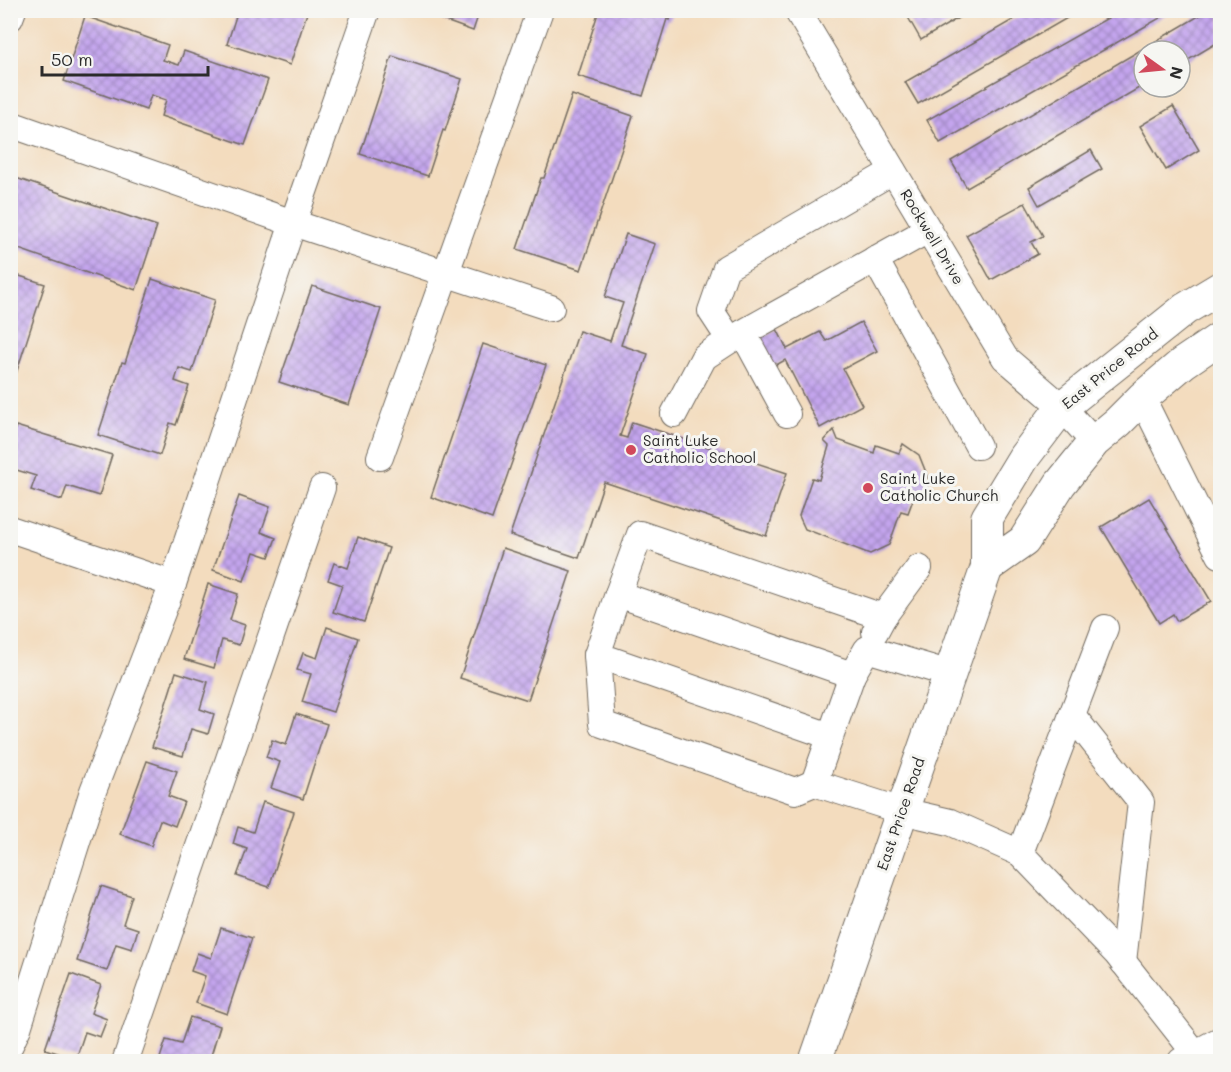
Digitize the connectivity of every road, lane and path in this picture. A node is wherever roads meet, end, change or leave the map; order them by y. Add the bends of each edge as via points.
1 (13, 10) edge
2 (367, 10) edge
3 (540, 10) edge
4 (797, 10) edge
5 (10, 18) edge
6 (10, 124) edge
7 (893, 171) junction
8 (293, 223) junction
9 (928, 230) junction
10 (875, 259) junction
11 (446, 273) junction
12 (1221, 288) edge
13 (551, 308) dead end
14 (736, 336) junction
15 (1221, 338) edge
16 (1143, 398) junction
17 (1062, 407) junction
18 (674, 414) dead end
19 (787, 414) dead end
20 (1094, 442) junction
21 (978, 446) dead end
22 (380, 457) dead end
23 (322, 488) dead end
24 (10, 529) edge
25 (1221, 555) edge
26 (987, 567) junction
27 (919, 568) dead end
28 (173, 584) junction
29 (618, 594) junction
30 (883, 617) junction
31 (1105, 628) dead end
32 (867, 649) junction
33 (597, 656) junction
34 (950, 674) junction
35 (852, 675) junction
36 (1072, 715) junction
37 (830, 736) junction
38 (814, 783) junction
39 (902, 811) junction
40 (1020, 853) junction
41 (1123, 962) junction
42 (1221, 1040) edge
43 (10, 1045) edge
44 (1187, 1057) edge
45 (125, 1062) edge
46 (815, 1062) edge

1 - 5 street
2 - 8 street
3 - 11 street
4 - 7 street, Rockwell Drive
6 - 8 street
7 - 9 street, Rockwell Drive
7 - 14 street via 726,268 711,311
8 - 11 street
8 - 28 street
9 - 10 street
9 - 17 street, Rockwell Drive via 1005,358
10 - 14 street
10 - 21 street
11 - 13 street
11 - 22 street
12 - 17 main road, East Price Road via 1185,309
14 - 18 street via 704,357
14 - 19 street
15 - 16 main road via 1183,363
16 - 20 main road
16 - 25 street
17 - 20 street, Rockwell Drive
17 - 26 main road, East Price Road via 1024,457 987,518
20 - 26 main road via 1060,484 1024,540
23 - 45 street
24 - 28 street
26 - 34 main road, East Price Road
27 - 30 street
28 - 43 street via 93,791
29 - 30 street via 640,534
29 - 33 street
29 - 35 street
30 - 32 street
31 - 36 street
32 - 34 street
32 - 35 street
33 - 37 street
33 - 38 street via 602,724 795,791
34 - 39 main road, East Price Road
35 - 37 street
36 - 40 street
36 - 41 street via 1141,802
37 - 38 street
38 - 39 street
39 - 40 street via 950,822
39 - 46 main road, East Price Road
40 - 41 street
41 - 44 street
42 - 44 street

